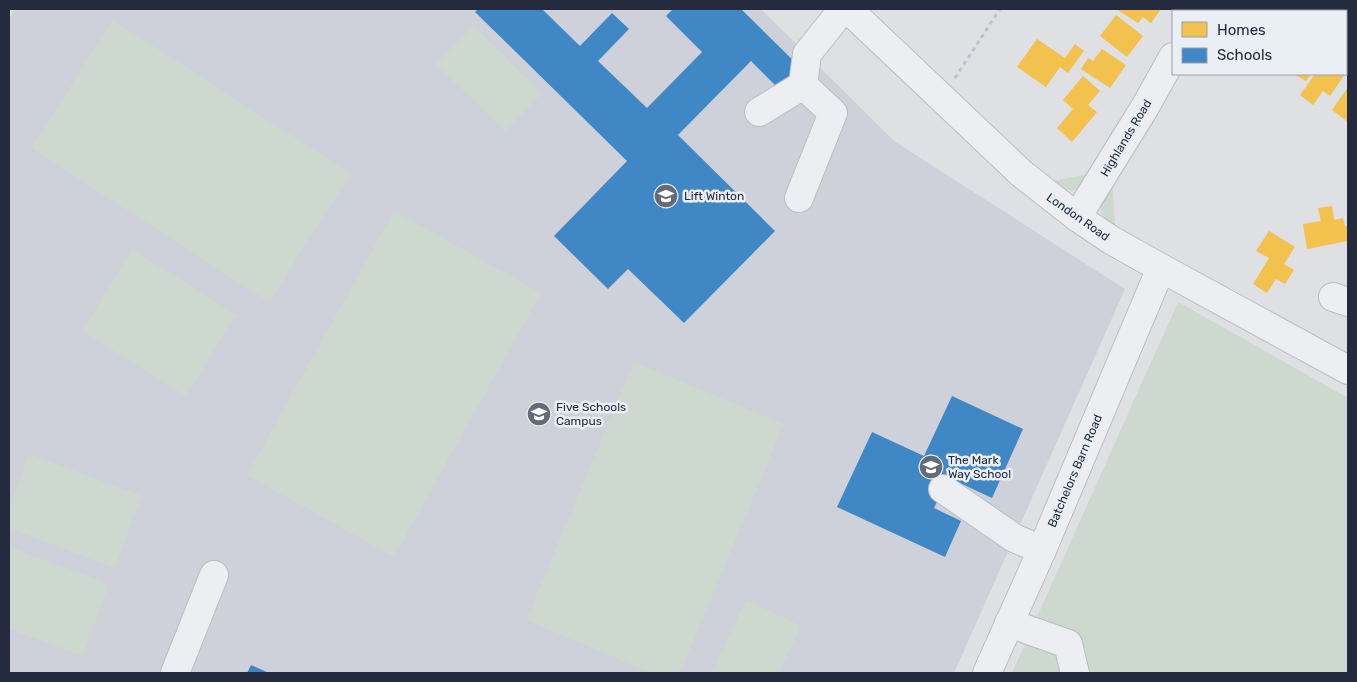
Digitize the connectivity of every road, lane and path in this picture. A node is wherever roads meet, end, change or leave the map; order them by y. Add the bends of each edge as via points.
1 (843, 9) edge
2 (848, 9) edge
3 (1000, 9) edge
4 (1172, 59) edge
5 (804, 85) junction
6 (942, 97) junction
7 (759, 112) dead end
8 (798, 198) dead end
9 (1077, 217) junction
10 (1161, 268) junction
11 (1348, 370) edge
12 (943, 489) dead end
13 (1042, 550) junction
14 (214, 575) dead end
15 (1009, 622) junction
16 (175, 673) edge
17 (987, 673) edge
18 (1075, 673) edge

1 - 5 street via 807,54
2 - 6 street, London Road
3 - 6 path
4 - 9 street, Highlands Road
5 - 7 street
5 - 8 street via 833,113
6 - 9 street, London Road via 1021,174
9 - 10 street, London Road
10 - 11 street, London Road
10 - 13 street, Batchelors Barn Road
12 - 13 street via 1014,538
13 - 15 street, Batchelors Barn Road
14 - 16 street
15 - 17 street, Batchelors Barn Road
15 - 18 street via 1068,644

